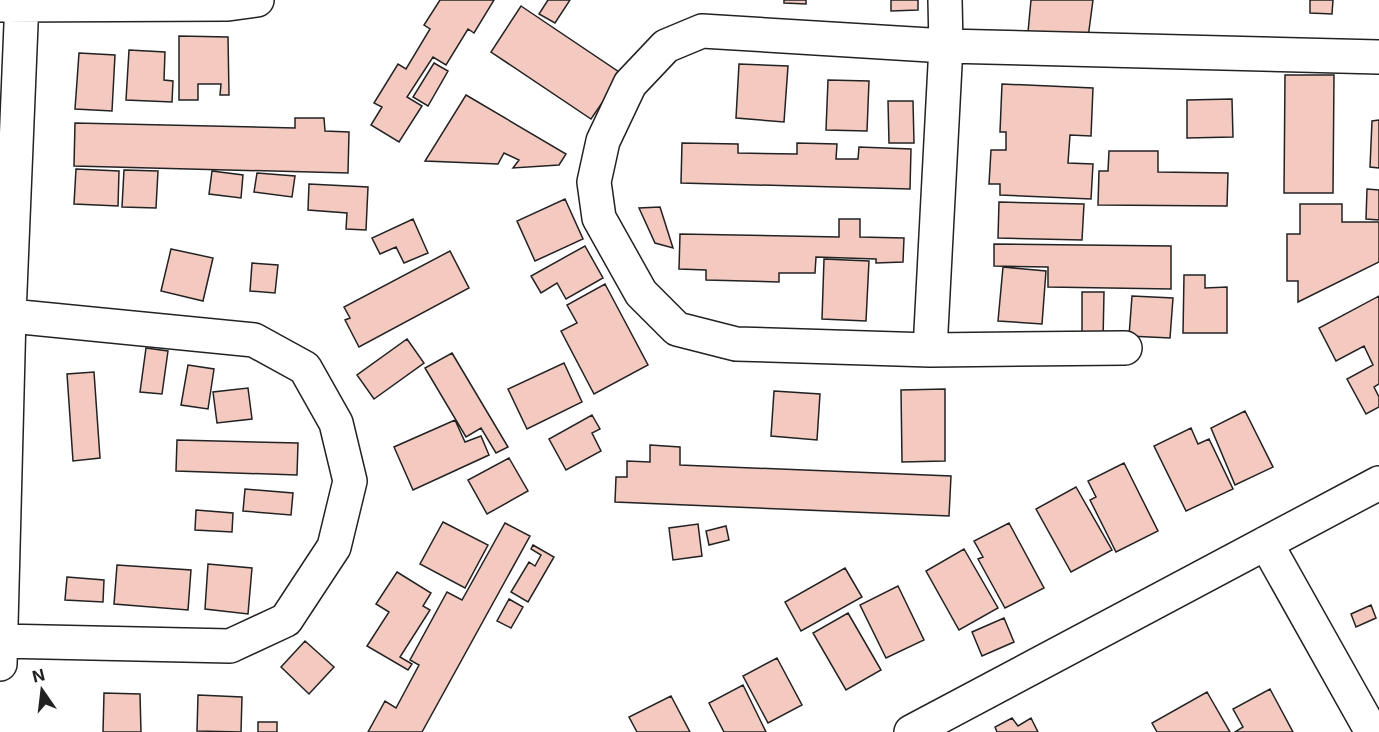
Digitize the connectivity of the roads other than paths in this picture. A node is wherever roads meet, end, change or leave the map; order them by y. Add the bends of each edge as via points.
1 (257, 0) edge
2 (945, 0) edge
3 (15, 4) edge
4 (946, 46) junction
5 (1379, 57) edge
6 (5, 315) edge
7 (1125, 348) dead end
8 (930, 350) junction
9 (1379, 483) edge
10 (1266, 543) junction
11 (0, 649) edge
12 (910, 732) edge
13 (1372, 732) edge

1 - 3 street via 228,4
2 - 4 street
3 - 6 street
4 - 5 street
4 - 8 street
4 - 8 street via 702,31 666,46 630,84 603,141 594,182 599,218 641,293 677,329 736,344
6 - 11 street
6 - 11 street via 254,340 305,369 336,423 350,482 334,547 286,620 230,646
7 - 8 street
9 - 10 street
10 - 12 street
10 - 13 street

